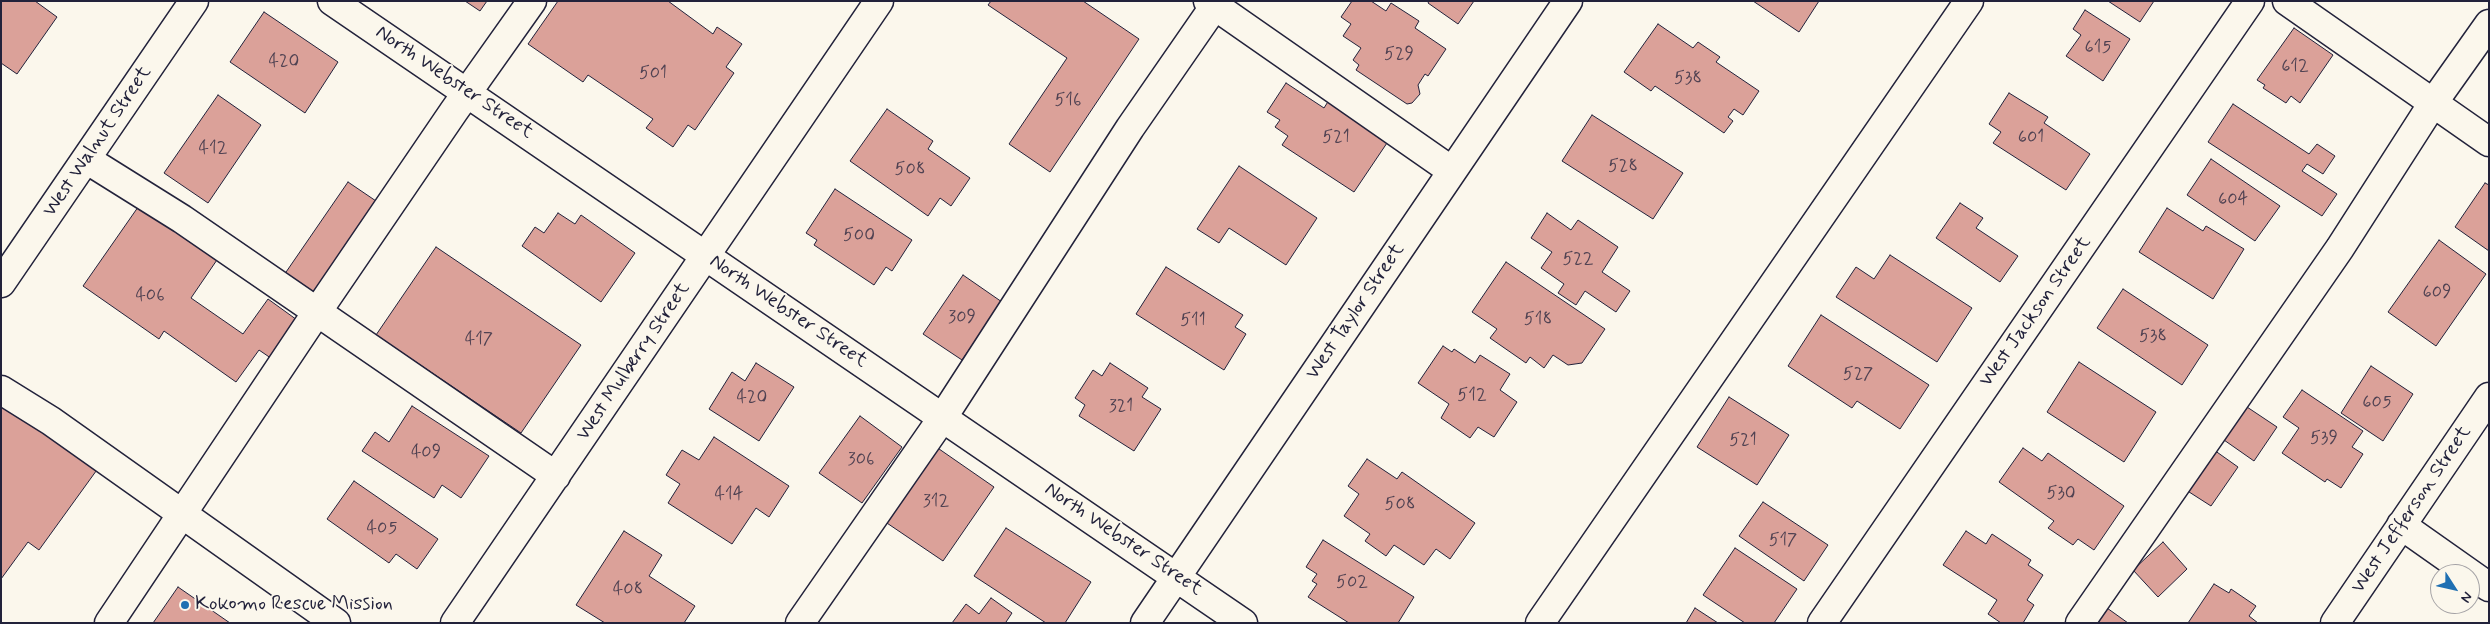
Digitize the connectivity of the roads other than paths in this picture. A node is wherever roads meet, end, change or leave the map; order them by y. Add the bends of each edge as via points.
1 (194, 1) edge
2 (332, 1) edge
3 (532, 1) edge
4 (879, 1) edge
5 (1568, 1) edge
6 (1969, 1) edge
7 (2250, 1) edge
8 (2288, 1) edge
9 (1214, 3) edge
10 (2489, 24) edge
11 (467, 92) junction
12 (2434, 104) junction
13 (2489, 142) edge
14 (86, 159) junction
15 (1452, 171) junction
16 (706, 256) junction
17 (1, 283) edge
18 (316, 312) junction
19 (1, 390) edge
20 (2489, 397) edge
21 (943, 417) junction
22 (556, 476) junction
23 (182, 516) junction
24 (2401, 525) junction
25 (1176, 577) junction
26 (2489, 587) edge
27 (109, 623) edge
28 (336, 623) edge
29 (455, 623) edge
30 (800, 623) edge
31 (1145, 623) edge
32 (1243, 623) edge
33 (1540, 623) edge
34 (1822, 623) edge
35 (2080, 623) edge
36 (2335, 623) edge

1 - 14 street, West Walnut Street
2 - 11 street, North Webster Street
3 - 11 street
4 - 16 street, West Mulberry Street
5 - 15 street, West Taylor Street
6 - 33 street
7 - 34 street, West Jackson Street
8 - 12 street
9 - 15 street
9 - 21 street
10 - 12 street
11 - 16 street, North Webster Street
11 - 18 street
12 - 13 street
12 - 35 street via 2340,248
14 - 17 street, West Walnut Street
14 - 18 street via 182,218
15 - 25 street, West Taylor Street
16 - 21 street, North Webster Street
16 - 22 street, West Mulberry Street
18 - 22 street
18 - 23 street
19 - 23 street via 51,421
20 - 24 street, West Jefferson Street
21 - 25 street, North Webster Street
21 - 30 street
22 - 29 street, West Mulberry Street
23 - 27 street
23 - 28 street
24 - 26 street
24 - 36 street, West Jefferson Street
25 - 31 street, West Taylor Street
25 - 32 street, North Webster Street

